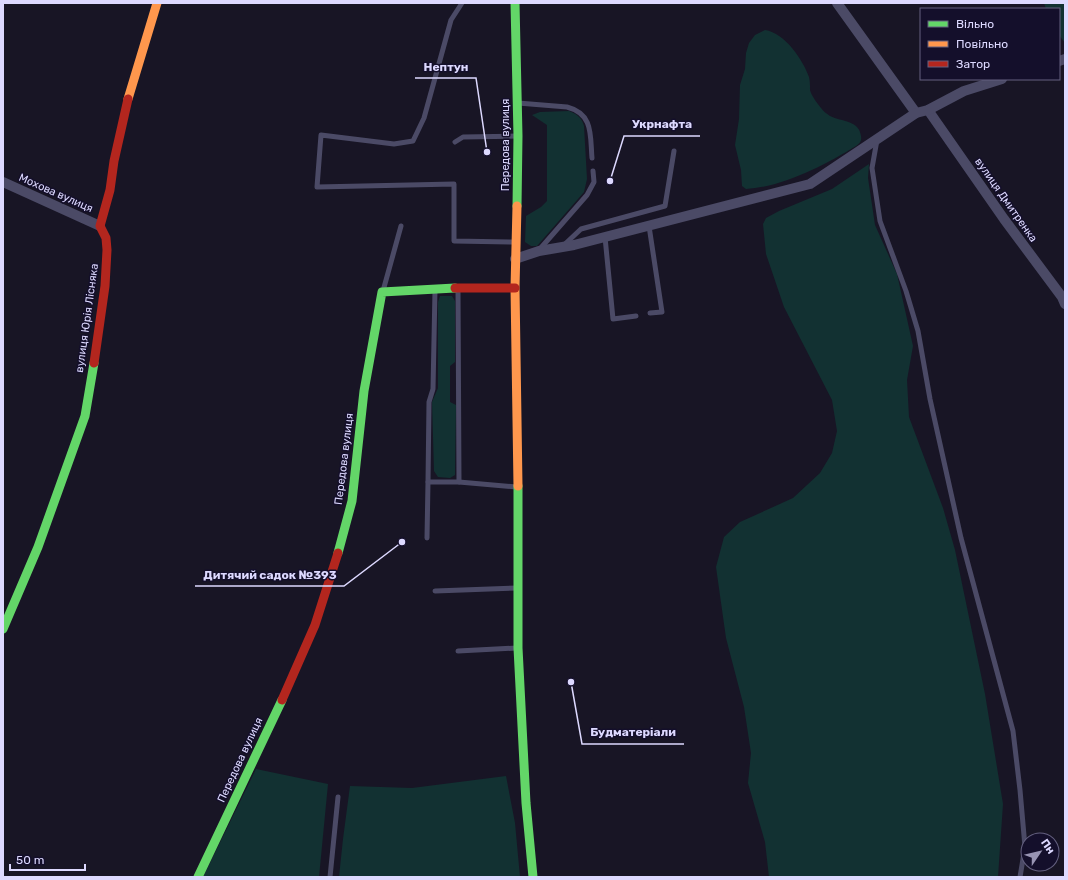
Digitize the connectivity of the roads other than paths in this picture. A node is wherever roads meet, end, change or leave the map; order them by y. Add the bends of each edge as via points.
1 (157, 3) edge
2 (462, 3) edge
3 (515, 3) edge
4 (837, 3) edge
5 (999, 80) edge
6 (517, 103) junction
7 (928, 110) junction
8 (916, 113) junction
9 (518, 136) junction
10 (877, 139) junction
11 (455, 142) dead end
12 (674, 151) dead end
13 (592, 158) dead end
14 (593, 171) dead end
15 (3, 182) edge
16 (100, 226) junction
17 (401, 226) dead end
18 (649, 226) junction
19 (606, 237) junction
20 (515, 242) junction
21 (562, 247) junction
22 (539, 251) junction
23 (515, 259) junction
24 (458, 288) junction
25 (515, 288) junction
26 (435, 290) junction
27 (382, 292) junction
28 (1065, 304) edge
29 (650, 314) dead end
30 (636, 316) dead end
31 (428, 482) junction
32 (459, 482) junction
33 (518, 487) junction
34 (427, 538) dead end
35 (519, 588) junction
36 (435, 590) dead end
37 (3, 629) edge
38 (518, 648) junction
39 (458, 651) dead end
40 (338, 797) dead end
41 (198, 877) edge
42 (330, 877) edge
43 (532, 877) edge
44 (1020, 877) edge

1 - 16 street via 127,101 110,190
2 - 20 lane via 451,20 424,118 413,141 394,144 321,135 317,187 454,184 454,241
3 - 6 street, Передова вулиця
4 - 8 street
5 - 7 street via 964,91
6 - 9 street, Передова вулиця
6 - 13 lane via 567,107 581,113 589,124
7 - 8 street
7 - 28 street, вулиця Дмитренка
8 - 10 street
9 - 11 lane via 463,137
9 - 20 street, Передова вулиця
10 - 18 street via 810,184
10 - 44 lane via 872,168 880,222 918,331 930,399 961,538 1013,731 1024,848
12 - 21 lane via 665,206 581,229
14 - 22 lane via 594,182 587,195
15 - 16 street, Мохова вулиця
16 - 37 street, вулиця Юрія Лісняка via 106,238 106,271 85,416 38,547
17 - 27 lane
18 - 19 street
18 - 29 lane via 662,312
19 - 21 street
19 - 30 lane via 612,319
20 - 23 street, Передова вулиця
21 - 22 street
22 - 23 street
23 - 25 street, Передова вулиця
24 - 25 street
24 - 26 street
24 - 32 lane
25 - 33 street, Передова вулиця
26 - 27 street
26 - 31 lane
27 - 41 street, Передова вулиця via 364,390 352,501 335,565 315,625 296,669
31 - 32 lane
31 - 34 lane
32 - 33 lane
33 - 35 street, Передова вулиця
35 - 36 lane
35 - 38 street, Передова вулиця
38 - 39 lane
38 - 43 street, Передова вулиця
40 - 42 lane

